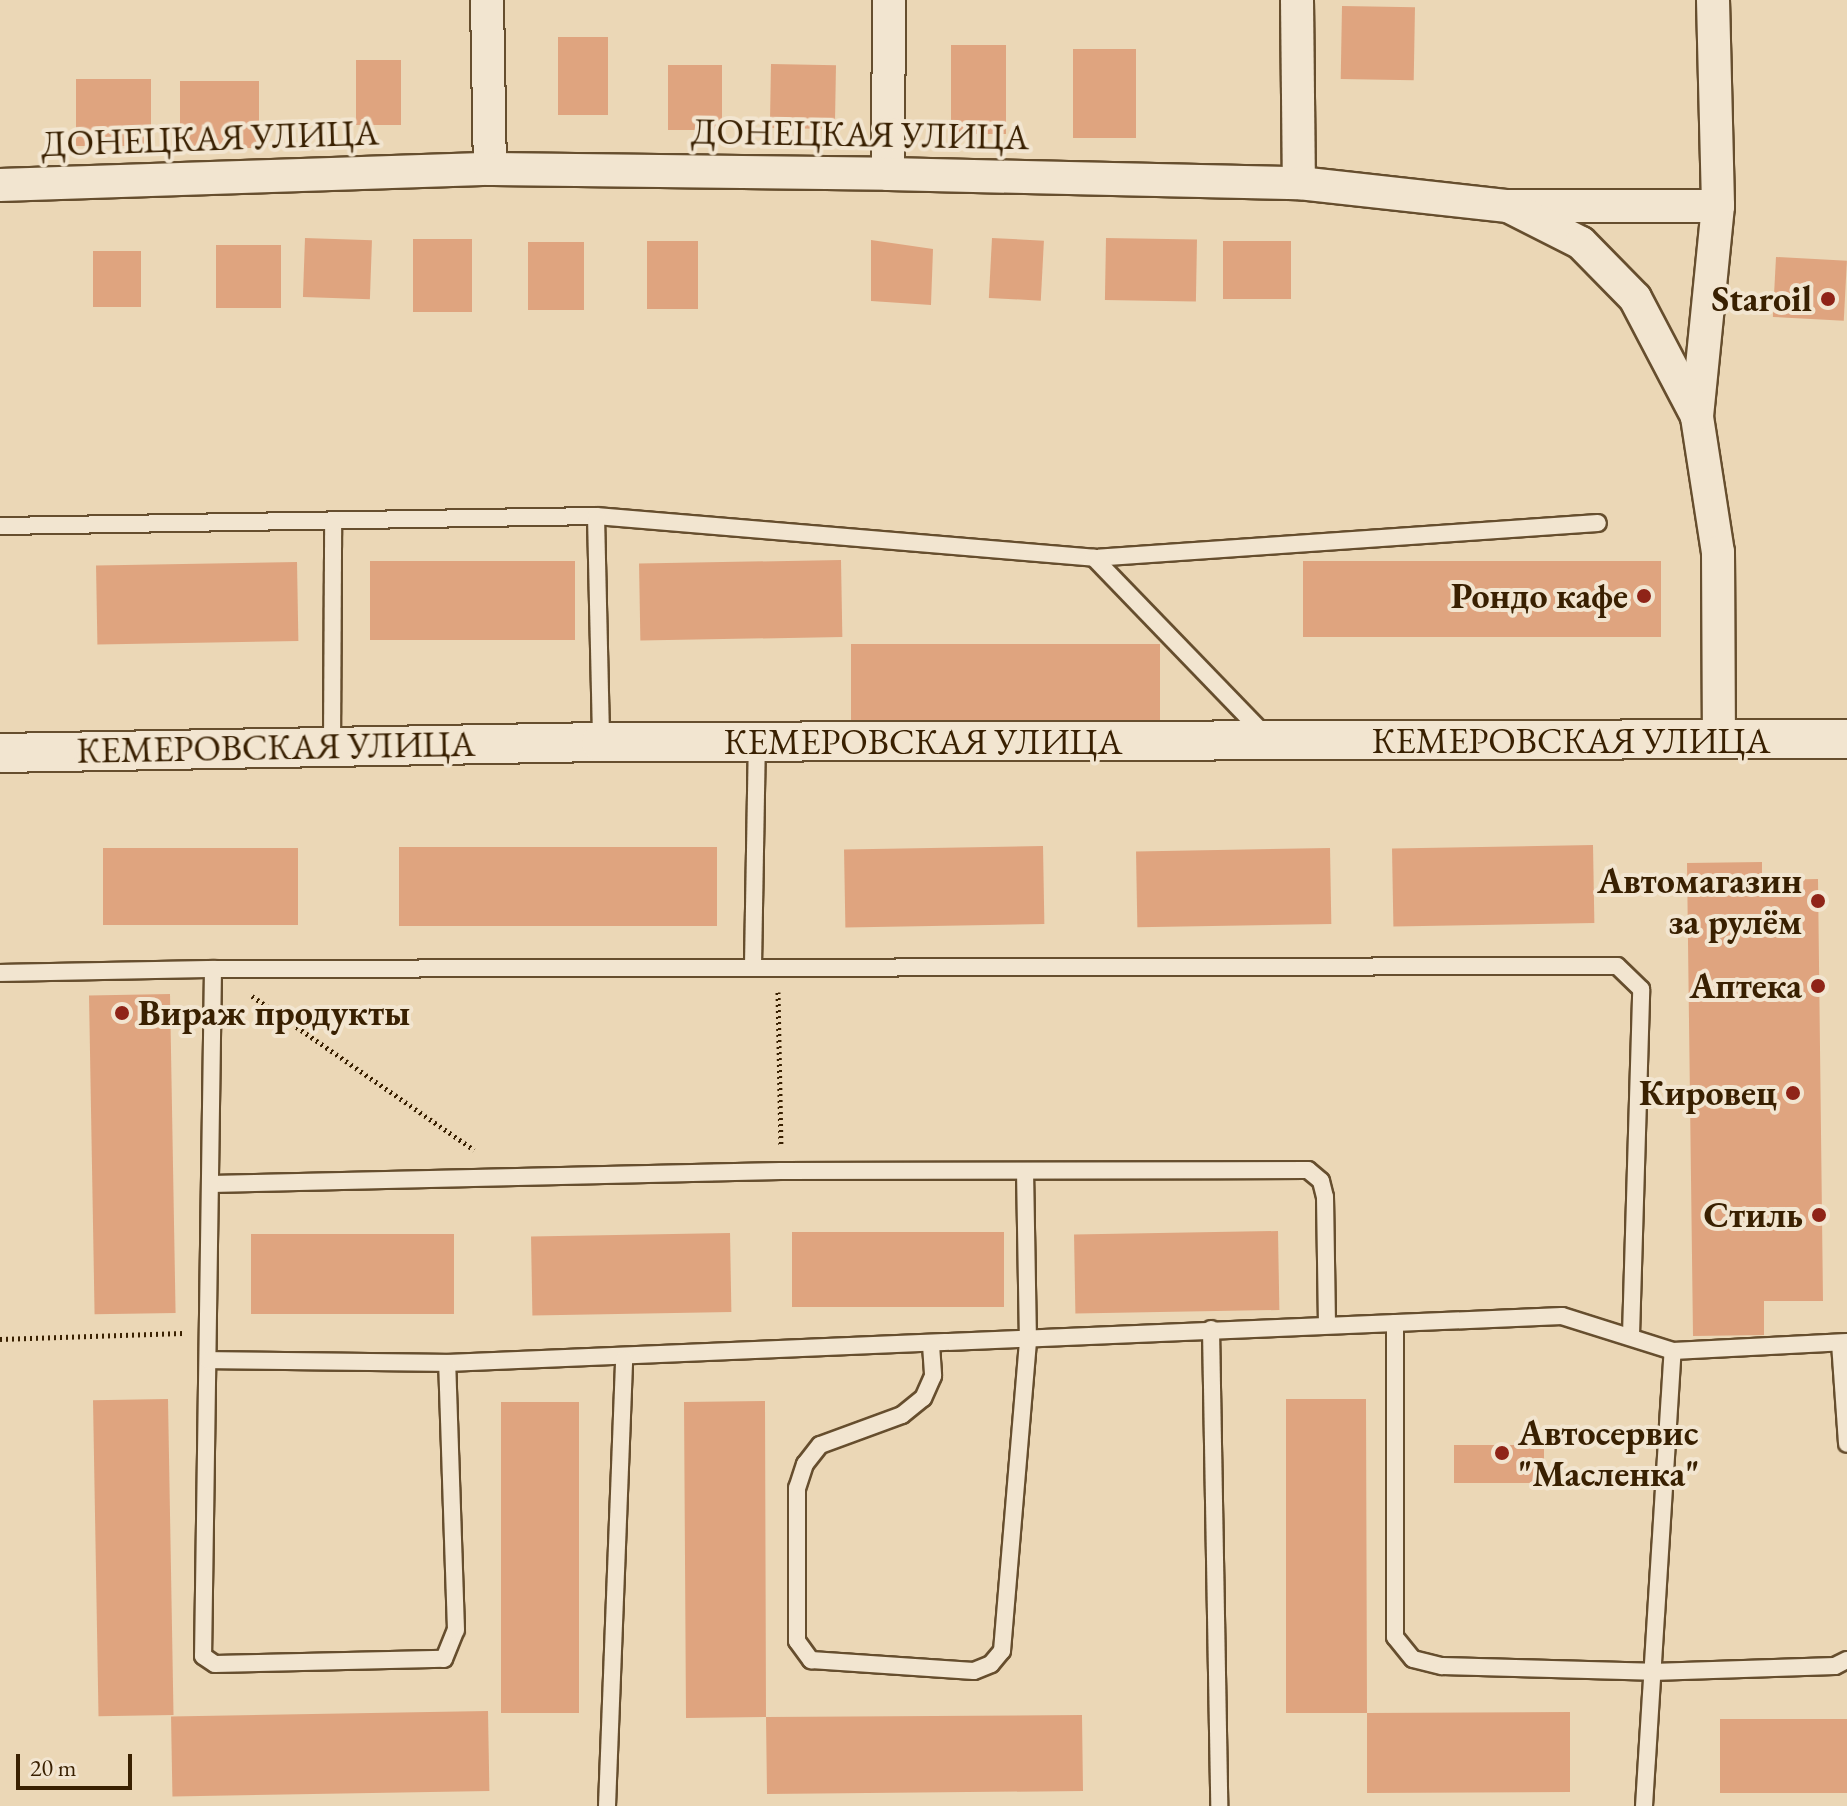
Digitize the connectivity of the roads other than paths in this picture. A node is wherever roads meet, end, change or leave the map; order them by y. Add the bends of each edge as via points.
1 (487, 0) edge
2 (889, 0) edge
3 (1297, 0) edge
4 (1713, 0) edge
5 (490, 169) junction
6 (888, 174) junction
7 (1299, 183) junction
8 (0, 185) edge
9 (1508, 206) junction
10 (1718, 206) junction
11 (1697, 417) junction
12 (596, 516) junction
13 (333, 520) junction
14 (1598, 523) dead end
15 (0, 526) edge
16 (1094, 558) junction
17 (1719, 739) junction
18 (1847, 739) edge
19 (601, 742) junction
20 (757, 742) junction
21 (1273, 742) junction
22 (332, 745) junction
23 (0, 753) edge
24 (753, 965) junction
25 (213, 969) junction
26 (0, 973) edge
27 (1025, 1173) junction
28 (211, 1184) junction
29 (1395, 1323) junction
30 (1327, 1325) junction
31 (1211, 1329) junction
32 (1631, 1335) junction
33 (1028, 1342) junction
34 (1843, 1342) edge
35 (931, 1345) junction
36 (1673, 1351) junction
37 (624, 1358) junction
38 (208, 1360) junction
39 (447, 1363) junction
40 (1847, 1444) edge
41 (1847, 1660) edge
42 (1652, 1672) junction
43 (607, 1806) edge
44 (1219, 1806) edge
45 (1644, 1806) edge

1 - 5 street
2 - 6 street
3 - 7 street
4 - 10 street
5 - 6 street, ДОНЕЦКАЯ УЛИЦА
5 - 8 street, ДОНЕЦКАЯ УЛИЦА
6 - 7 street, ДОНЕЦКАЯ УЛИЦА
7 - 9 street, ДОНЕЦКАЯ УЛИЦА
9 - 10 street, ДОНЕЦКАЯ УЛИЦА
9 - 11 street via 1581,243 1635,298
10 - 11 street
11 - 17 street via 1718,552
12 - 13 lane
12 - 16 lane
12 - 19 lane
13 - 15 lane
13 - 22 lane
14 - 16 lane
16 - 21 lane
17 - 18 street, КЕМЕРОВСКАЯ УЛИЦА
17 - 21 street, КЕМЕРОВСКАЯ УЛИЦА
19 - 20 street, КЕМЕРОВСКАЯ УЛИЦА
19 - 22 street, КЕМЕРОВСКАЯ УЛИЦА
20 - 21 street, КЕМЕРОВСКАЯ УЛИЦА
20 - 24 lane
22 - 23 street, КЕМЕРОВСКАЯ УЛИЦА
24 - 25 lane
24 - 32 lane via 1617,966 1641,989
25 - 26 lane
25 - 28 lane
27 - 28 lane via 781,1171
27 - 30 lane via 1308,1170 1321,1181 1325,1197
27 - 33 lane
28 - 38 lane
29 - 30 lane
29 - 32 lane via 1562,1316
29 - 42 lane via 1395,1637 1413,1659 1442,1666
30 - 31 lane
31 - 33 lane
31 - 44 lane
32 - 36 lane
33 - 35 lane
33 - 35 lane via 1002,1651 991,1664 974,1671 811,1660 797,1641 797,1488 805,1464 820,1445 902,1415 923,1398 933,1376
34 - 36 lane
34 - 40 lane
35 - 37 lane
36 - 42 lane
37 - 39 lane
37 - 43 lane
38 - 39 lane
38 - 39 lane via 203,1656 231,1666 444,1659 456,1630
41 - 42 lane via 1835,1666
42 - 45 lane

